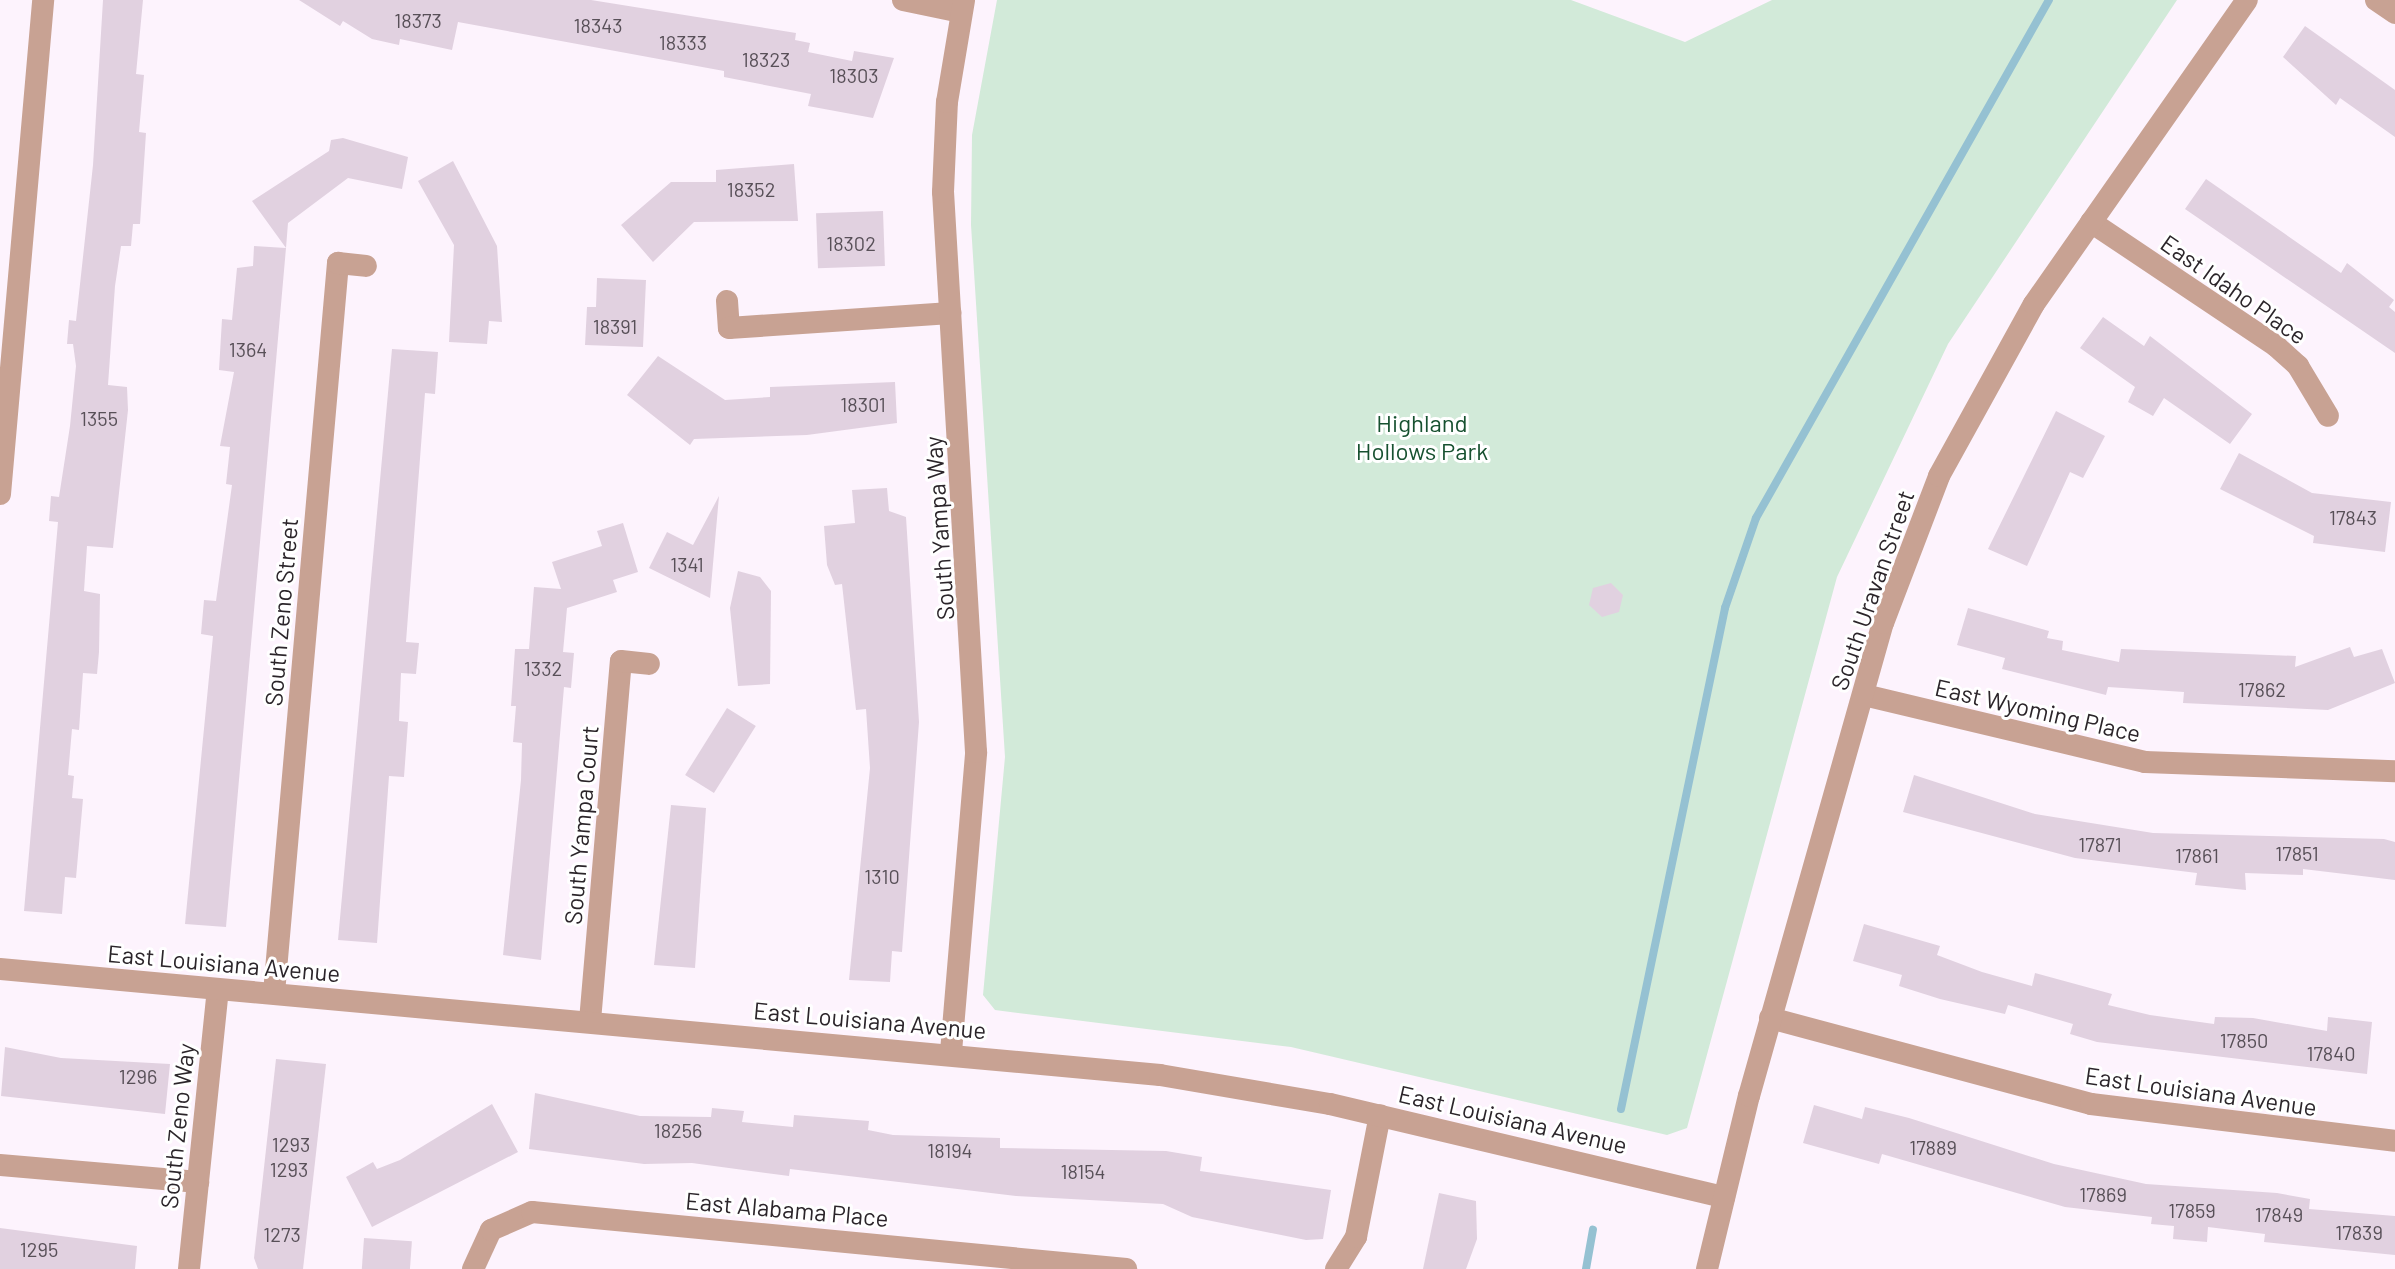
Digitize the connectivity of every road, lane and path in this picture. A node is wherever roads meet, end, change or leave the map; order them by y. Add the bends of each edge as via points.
1 (43, 0) edge
2 (903, 0) edge
3 (2247, 0) edge
4 (2376, 0) edge
5 (962, 6) edge
6 (2395, 13) edge
7 (2091, 222) junction
8 (366, 266) dead end
9 (727, 301) dead end
10 (950, 313) junction
11 (2328, 416) dead end
12 (0, 494) edge
13 (649, 664) dead end
14 (1864, 695) junction
15 (2395, 771) edge
16 (0, 969) edge
17 (218, 989) junction
18 (274, 993) junction
19 (1770, 1018) junction
20 (590, 1021) junction
21 (951, 1052) junction
22 (1380, 1115) junction
23 (2395, 1141) edge
24 (0, 1165) edge
25 (198, 1182) junction
26 (1724, 1197) junction
27 (189, 1269) edge
28 (473, 1269) edge
29 (1126, 1269) edge
30 (1336, 1269) edge
31 (1707, 1269) edge

1 - 12 street
2 - 5 street
3 - 7 street, South Uravan Street
4 - 6 street
5 - 10 street, South Yampa Way via 944,147
7 - 11 street, East Idaho Place via 2276,346 2298,366
7 - 14 street, South Uravan Street via 1998,364 1939,476
8 - 18 street, South Zeno Street via 338,263
9 - 10 street via 729,328
10 - 21 street, South Yampa Way via 976,701
13 - 20 street, South Yampa Court via 621,661
14 - 15 street, East Wyoming Place via 2145,762
14 - 19 street, South Uravan Street
16 - 17 street, East Louisiana Avenue
17 - 18 street, East Louisiana Avenue
17 - 25 street, South Zeno Way
18 - 20 street, East Louisiana Avenue
19 - 23 street, East Louisiana Avenue via 2119,1109
19 - 26 street, South Uravan Street
20 - 21 street, East Louisiana Avenue
21 - 22 street, East Louisiana Avenue via 1160,1075
22 - 26 street, East Louisiana Avenue
22 - 30 street via 1356,1237
24 - 25 street
25 - 27 street, South Zeno Way
26 - 31 street, South Uravan Street
28 - 29 street, East Alabama Place via 491,1230 532,1212

